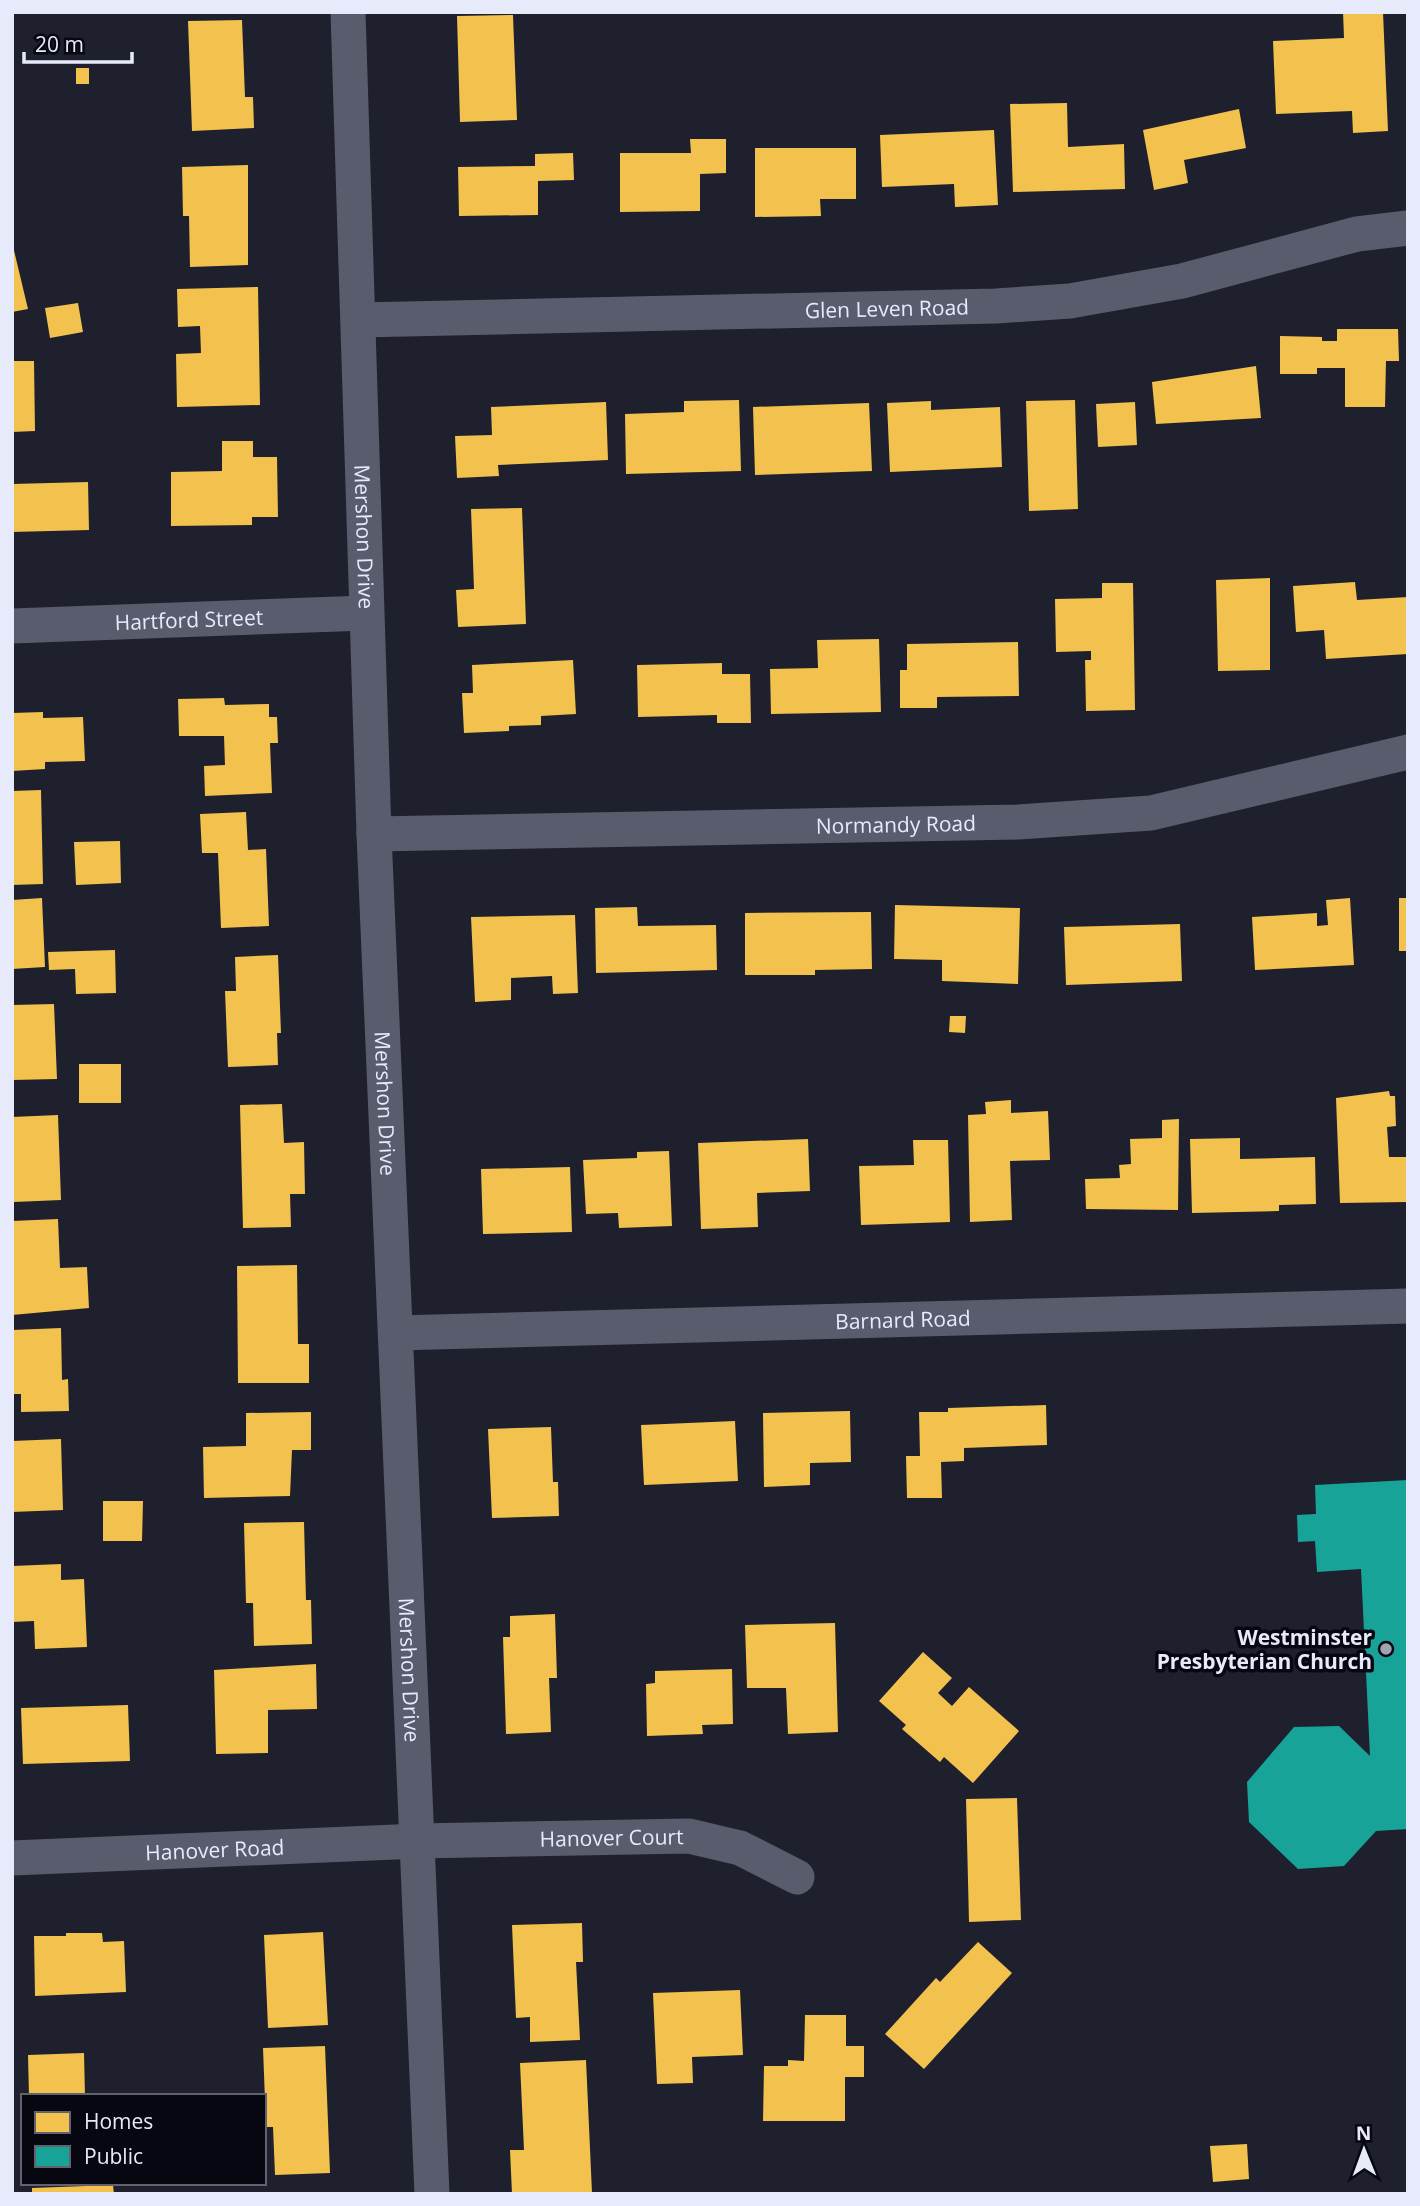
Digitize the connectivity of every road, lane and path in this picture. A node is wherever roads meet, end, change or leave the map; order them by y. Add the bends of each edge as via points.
1 (348, 12) edge
2 (1408, 228) edge
3 (359, 320) junction
4 (366, 613) junction
5 (12, 626) edge
6 (1408, 752) edge
7 (374, 834) junction
8 (1408, 1306) edge
9 (397, 1333) junction
10 (419, 1841) junction
11 (12, 1858) edge
12 (797, 1877) dead end
13 (432, 2194) edge

1 - 3 street, Mershon Drive
2 - 3 street, Glen Leven Road via 1357,234 1182,281 1070,301
3 - 4 street, Mershon Drive
4 - 5 street, Hartford Street
4 - 7 street, Mershon Drive
6 - 7 street, Normandy Road via 1151,813 1018,822
7 - 9 street, Mershon Drive
8 - 9 street, Barnard Road
9 - 10 street, Mershon Drive
10 - 11 street, Hanover Road
10 - 12 street, Hanover Court via 689,1836 740,1847
10 - 13 street, Mershon Drive

